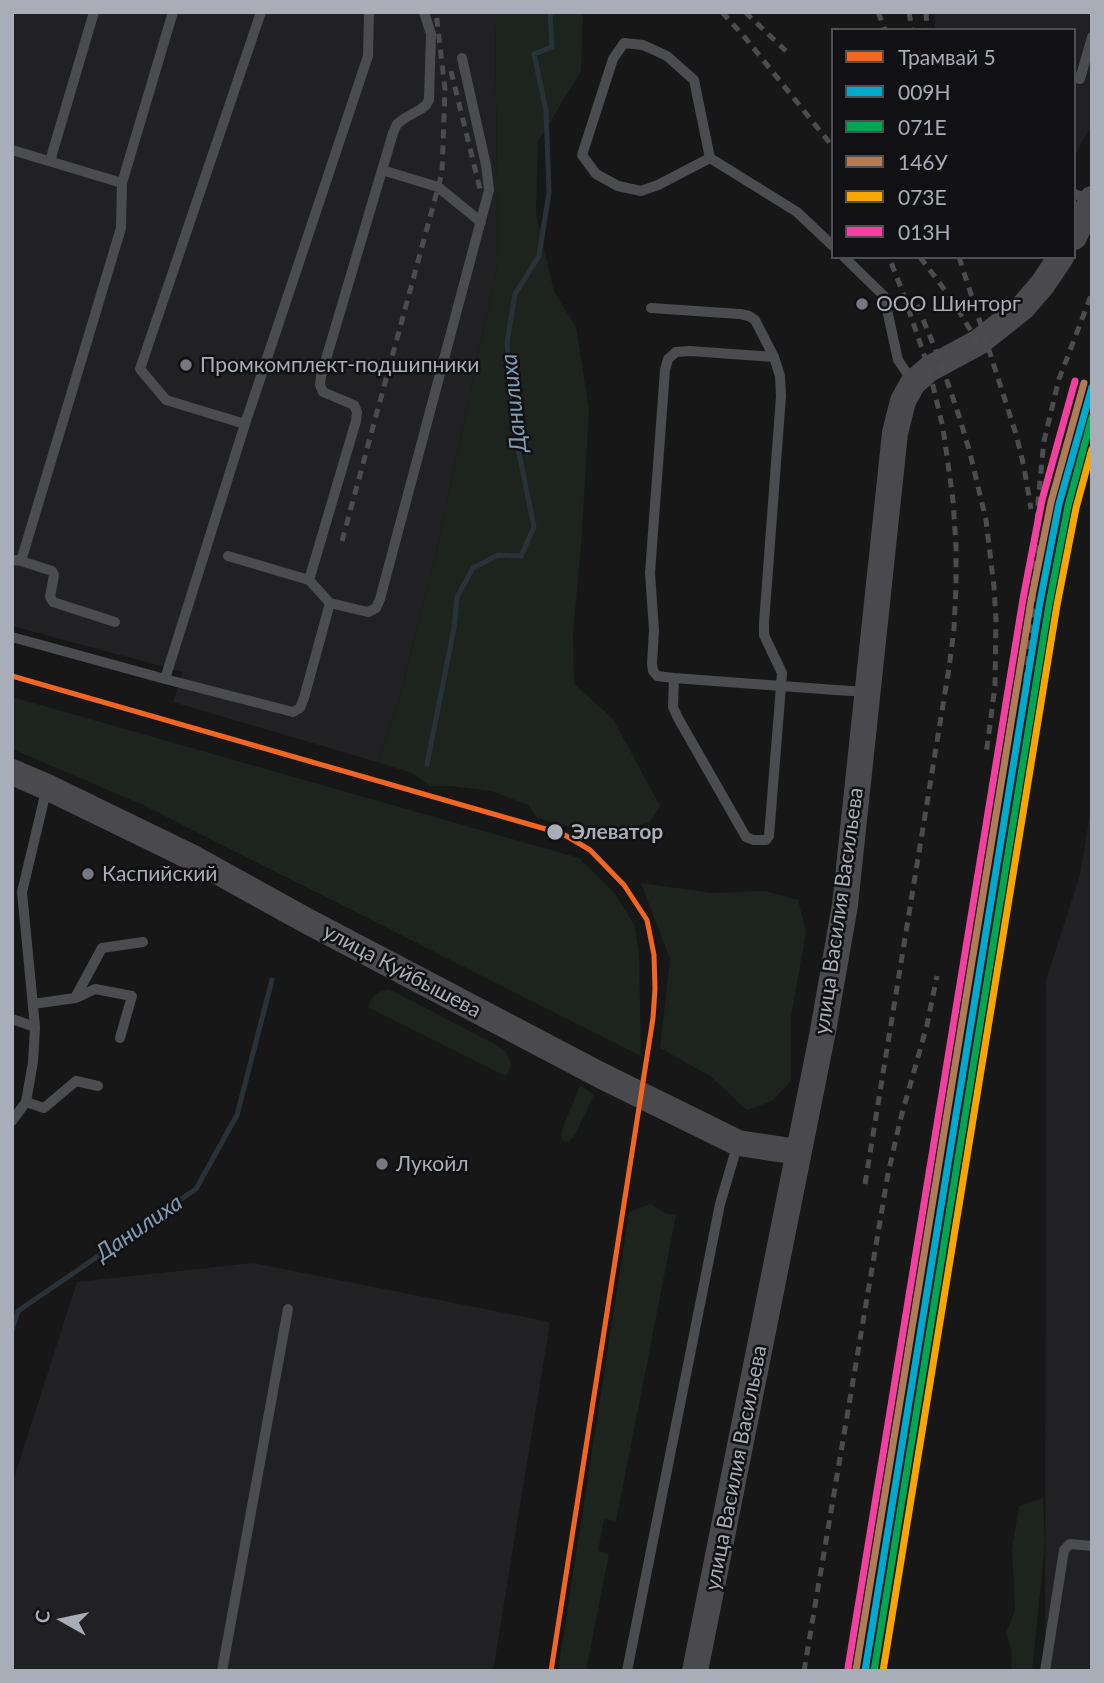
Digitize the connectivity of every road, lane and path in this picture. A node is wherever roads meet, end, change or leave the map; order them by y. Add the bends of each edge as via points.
1 (94, 12) edge
2 (173, 12) edge
3 (261, 12) edge
4 (369, 12) edge
5 (424, 12) edge
6 (1092, 37) edge
7 (462, 58) dead end
8 (1076, 78) edge
9 (12, 150) edge
10 (710, 158) junction
11 (50, 162) junction
12 (382, 170) junction
13 (122, 183) junction
14 (1092, 199) edge
15 (481, 222) junction
16 (1076, 233) edge
17 (831, 244) edge
18 (846, 259) edge
19 (1060, 259) edge
20 (651, 308) dead end
21 (774, 357) junction
22 (913, 383) junction
23 (245, 424) junction
24 (228, 556) dead end
25 (17, 561) edge
26 (309, 580) junction
27 (330, 603) junction
28 (115, 622) dead end
29 (12, 637) edge
30 (674, 678) junction
31 (165, 679) junction
32 (781, 686) junction
33 (867, 692) junction
34 (12, 772) edge
35 (47, 787) junction
36 (17, 891) edge
37 (143, 942) dead end
38 (75, 998) junction
39 (33, 1004) junction
40 (12, 1019) edge
41 (36, 1027) junction
42 (120, 1038) dead end
43 (98, 1086) dead end
44 (26, 1102) junction
45 (12, 1121) edge
46 (738, 1143) junction
47 (798, 1152) junction
48 (288, 1309) dead end
49 (1092, 1546) edge
50 (222, 1671) edge
51 (626, 1671) edge
52 (695, 1671) edge
53 (1045, 1671) edge

1 - 11 lane
2 - 13 lane
3 - 23 lane via 140,369 166,400
4 - 23 lane via 369,56
5 - 12 lane via 431,34 429,100 397,124
6 - 8 lane via 1080,79
7 - 15 lane via 489,177
9 - 11 lane
10 - 10 lane via 694,80 667,56 643,45 624,43 613,60 582,155 596,174 641,191
10 - 17 lane via 797,212
11 - 13 lane
12 - 15 lane via 438,187
12 - 26 lane via 321,376 323,393 354,405 357,412
13 - 25 lane via 121,228
14 - 16 main road
15 - 27 lane via 380,599 368,612
18 - 22 lane via 884,296 898,360
19 - 22 main road via 1013,316
20 - 21 lane via 749,316
21 - 30 lane via 690,351 676,352 668,359 650,573 653,671
21 - 32 lane via 781,396 764,635 782,673
22 - 33 main road, улица Василия Васильева via 895,433
23 - 31 lane
24 - 26 lane
25 - 28 lane via 52,571 53,602
26 - 27 lane
27 - 31 lane via 304,698 293,712
29 - 31 lane
30 - 32 lane
30 - 32 lane via 673,707 678,718 743,834 753,840 769,836
32 - 33 lane
33 - 47 main road, улица Василия Васильева via 845,905
34 - 35 main road, улица Куйбышева
35 - 36 lane
35 - 46 main road, улица Куйбышева via 195,859 602,1076
36 - 39 lane
37 - 38 lane via 103,948
38 - 39 lane
38 - 42 lane via 95,989 132,996
39 - 41 lane
40 - 41 lane
41 - 44 lane
43 - 44 lane via 76,1081 44,1108
44 - 45 lane
46 - 47 main road, улица Куйбышева
46 - 51 lane via 720,1204
47 - 52 main road, улица Василия Васильева
48 - 50 lane
49 - 53 lane via 1070,1544 1063,1550

